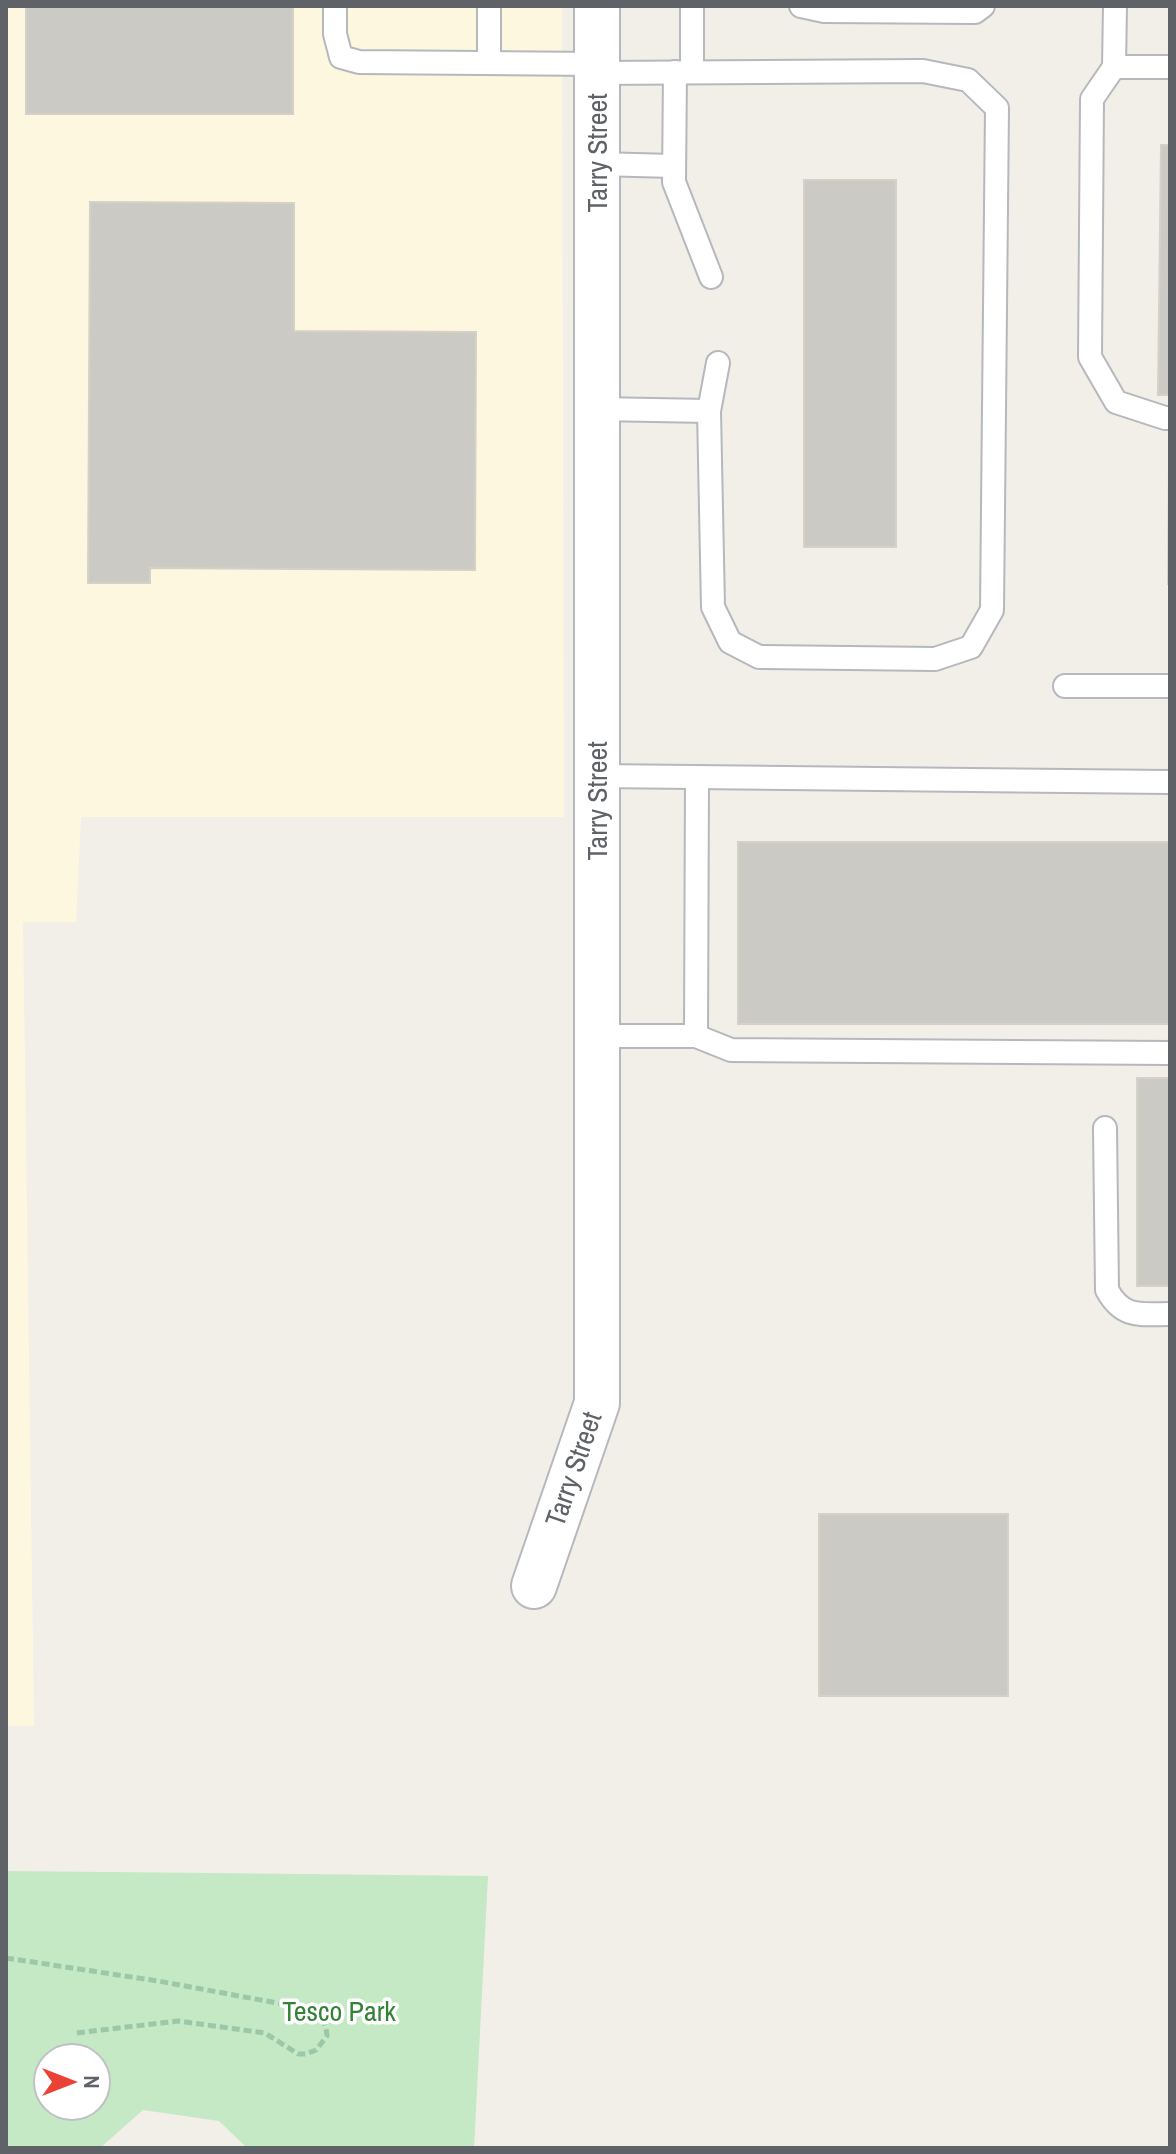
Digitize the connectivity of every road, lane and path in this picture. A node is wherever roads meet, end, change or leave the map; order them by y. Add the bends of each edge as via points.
1 (335, 6) edge
2 (489, 6) edge
3 (597, 6) edge
4 (692, 6) edge
5 (801, 6) edge
6 (983, 6) edge
7 (1115, 6) edge
8 (489, 63) junction
9 (1114, 67) junction
10 (1170, 67) edge
11 (597, 69) junction
12 (684, 72) junction
13 (597, 164) junction
14 (674, 166) junction
15 (711, 277) dead end
16 (718, 363) dead end
17 (597, 409) junction
18 (709, 411) junction
19 (1170, 418) edge
20 (1065, 686) dead end
21 (1170, 686) edge
22 (597, 776) junction
23 (697, 778) junction
24 (1170, 782) edge
25 (597, 1036) junction
26 (696, 1036) junction
27 (1170, 1053) edge
28 (1105, 1128) dead end
29 (1170, 1314) edge
30 (534, 1586) dead end
31 (6, 1958) edge
32 (76, 2033) dead end

1 - 8 lane via 341,57 359,62
2 - 8 lane
3 - 11 street, Tarry Street
4 - 12 lane
5 - 6 lane via 824,11 975,12
7 - 9 lane
8 - 11 lane
9 - 10 lane
9 - 19 lane via 1092,99 1090,357 1116,402
11 - 12 lane
11 - 13 street, Tarry Street
12 - 14 lane
12 - 18 lane via 923,71 968,80 997,108 992,610 971,647 935,659 759,657 730,642 713,607
13 - 14 lane
13 - 17 street, Tarry Street
14 - 15 lane via 674,182
16 - 18 lane
17 - 18 lane
17 - 22 street, Tarry Street
20 - 21 lane
22 - 23 lane
22 - 25 street, Tarry Street
23 - 24 lane
23 - 26 lane
25 - 26 lane
25 - 30 street, Tarry Street via 597,1403
26 - 27 lane via 731,1050
28 - 29 lane via 1107,1290 1116,1305 1136,1314
31 - 32 path via 315,2010 327,2036 316,2050 298,2054 265,2033 178,2021

